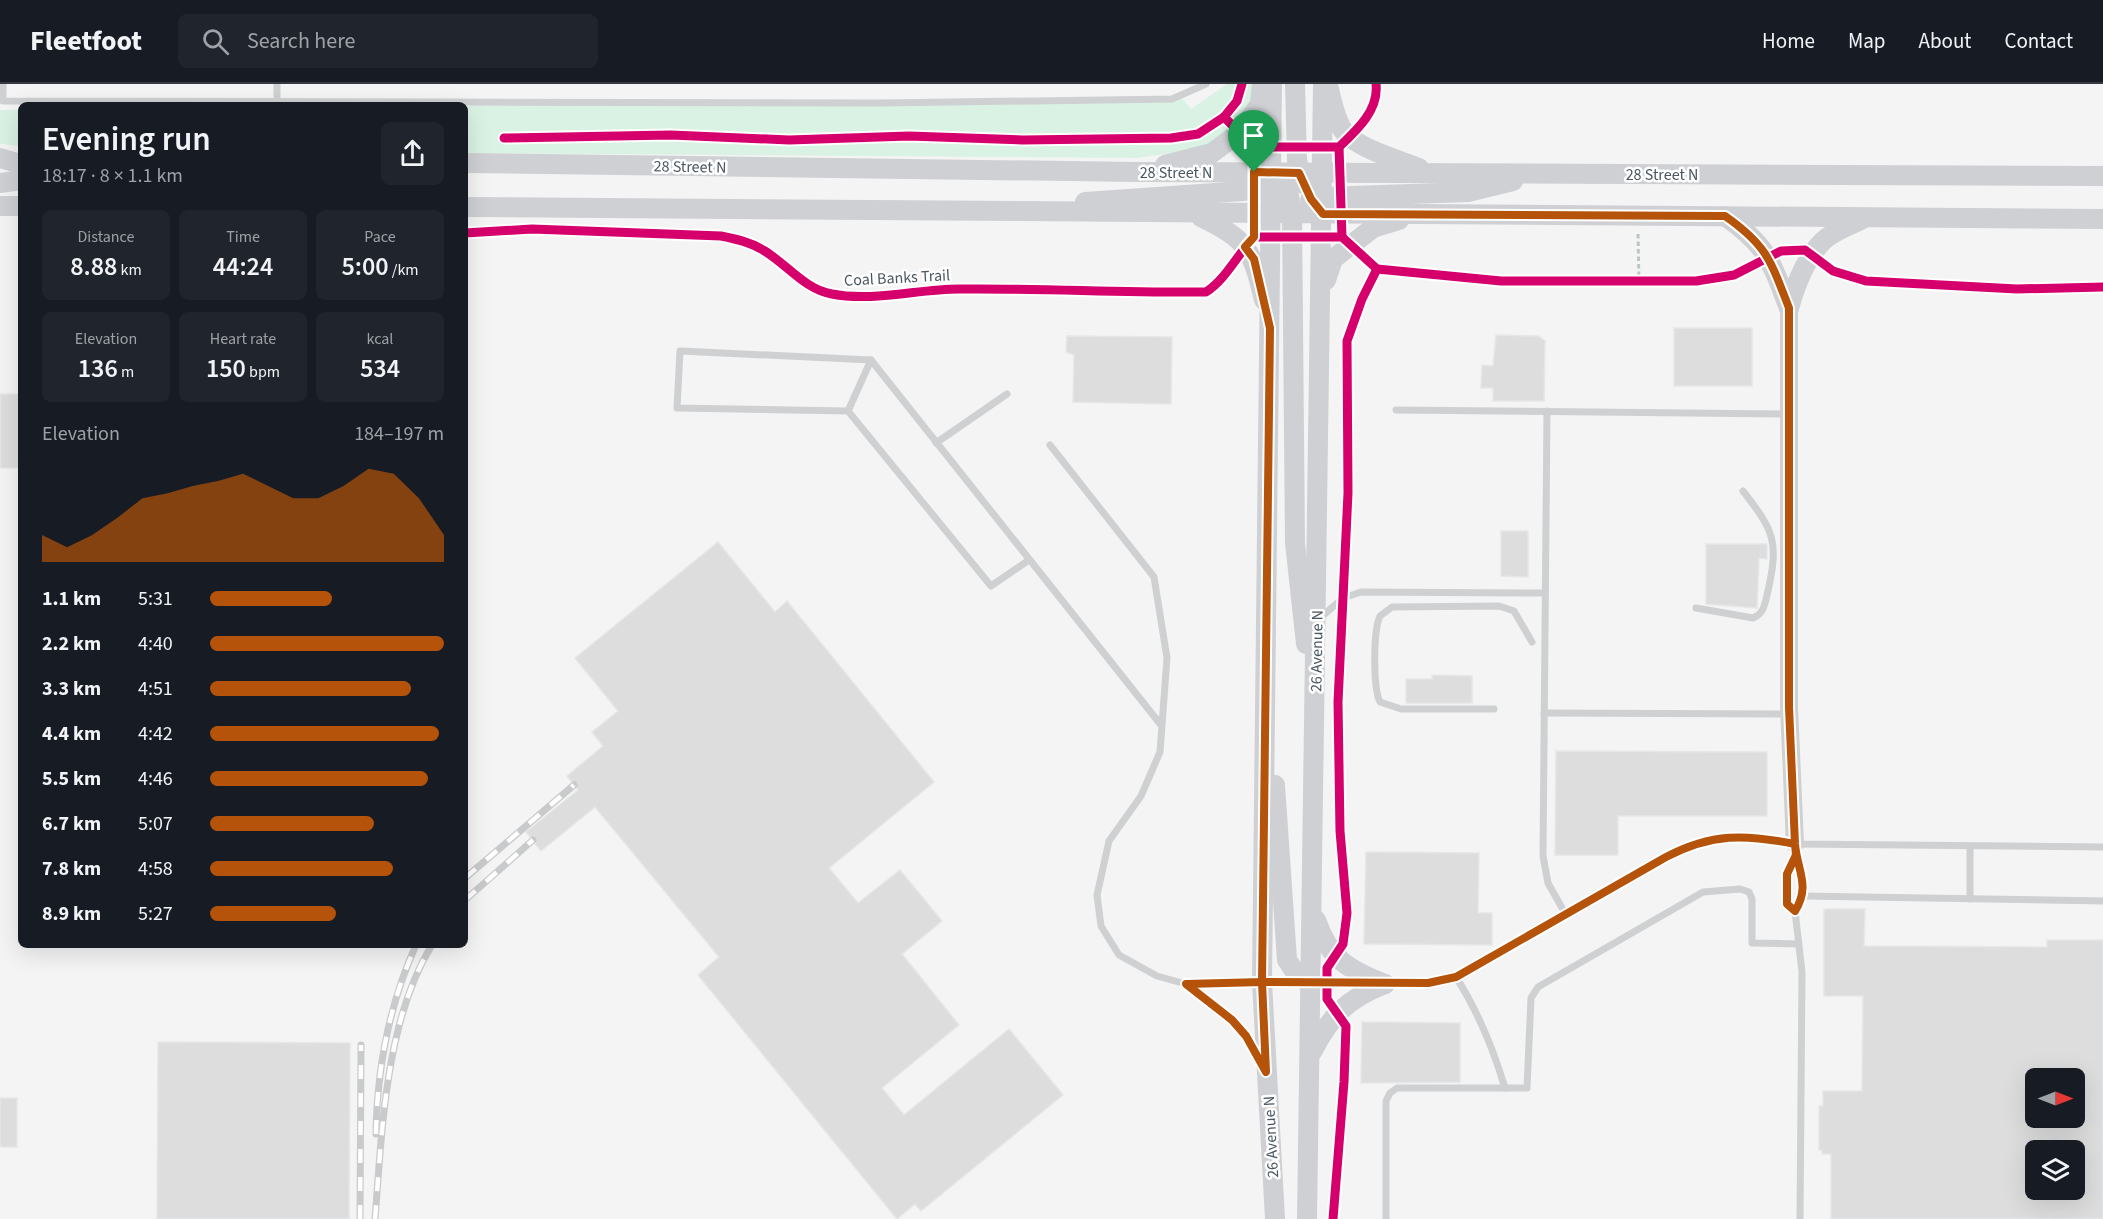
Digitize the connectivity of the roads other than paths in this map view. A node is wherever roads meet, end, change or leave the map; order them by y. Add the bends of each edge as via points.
1 (3, 84) edge
2 (277, 84) edge
3 (1206, 84) edge
4 (1262, 84) edge
5 (1272, 84) edge
6 (1295, 84) edge
7 (1325, 84) edge
8 (277, 101) junction
9 (0, 158) edge
10 (18, 163) edge
11 (468, 163) edge
12 (0, 164) edge
13 (18, 164) edge
14 (1138, 172) junction
15 (1320, 173) junction
16 (1430, 173) junction
17 (1539, 174) junction
18 (2103, 176) edge
19 (18, 180) edge
20 (0, 183) edge
21 (1295, 196) junction
22 (0, 206) edge
23 (18, 206) edge
24 (2103, 206) edge
25 (468, 207) edge
26 (995, 212) junction
27 (1196, 214) junction
28 (1417, 214) junction
29 (1725, 216) junction
30 (1866, 217) junction
31 (2017, 218) junction
32 (2103, 219) edge
33 (1322, 291) junction
34 (1789, 308) junction
35 (1270, 328) junction
36 (871, 360) junction
37 (1007, 394) dead end
38 (1396, 410) dead end
39 (848, 411) junction
40 (1547, 411) junction
41 (1789, 414) junction
42 (936, 443) junction
43 (1050, 445) dead end
44 (1743, 490) dead end
45 (1029, 560) junction
46 (1545, 593) junction
47 (1696, 608) dead end
48 (1317, 622) junction
49 (1533, 642) dead end
50 (1265, 663) junction
51 (1494, 709) dead end
52 (1544, 713) junction
53 (1789, 714) junction
54 (1161, 725) junction
55 (1315, 725) junction
56 (1970, 846) junction
57 (2103, 847) edge
58 (1796, 850) junction
59 (1802, 896) junction
60 (1970, 899) junction
61 (2103, 901) edge
62 (1312, 907) junction
63 (1795, 911) junction
64 (1566, 915) junction
65 (1798, 944) junction
66 (1456, 977) junction
67 (1262, 982) junction
68 (1186, 984) junction
69 (1311, 984) junction
70 (1385, 984) junction
71 (1310, 1057) junction
72 (1266, 1072) junction
73 (1505, 1088) junction
74 (1275, 1219) edge
75 (1307, 1219) edge
76 (1386, 1219) edge
77 (1800, 1219) edge

1 - 8 lane via 3,101
2 - 8 lane
3 - 8 lane via 1172,99 879,103
4 - 14 main road via 1260,104 1240,132 1212,153
5 - 21 main road, 26 Avenue N
6 - 21 main road
7 - 15 main road, 26 Avenue N
7 - 16 main road via 1345,133 1361,144
9 - 10 main road
11 - 14 main road, 28 Street N
12 - 13 main road
14 - 21 main road, 28 Street N
15 - 16 main road, 28 Street N
15 - 21 main road, 26 Avenue N
16 - 17 main road, 28 Street N
17 - 18 main road, 28 Street N
17 - 21 main road via 1468,192
19 - 20 main road
21 - 26 main road via 1131,198
21 - 27 main road, 28 Street N
21 - 28 main road, 28 Street N
21 - 33 main road, 26 Avenue N
21 - 35 main road, 26 Avenue N
21 - 55 main road via 1295,543
22 - 23 main road
24 - 31 main road
25 - 26 main road, 28 Street N
26 - 27 main road, 28 Street N
27 - 35 main road via 1233,232 1254,259
28 - 29 main road, 28 Street N
28 - 33 main road via 1373,228 1333,259
29 - 30 main road, 28 Street N
29 - 34 main road via 1764,249
30 - 31 main road, 28 Street N
30 - 34 main road via 1824,240 1796,284
31 - 32 main road, 28 Street N
33 - 48 main road, 26 Avenue N
34 - 41 street
35 - 50 main road, 26 Avenue N
36 - 39 lane
36 - 39 lane via 680,351 677,408
36 - 42 lane
37 - 42 lane
38 - 40 lane
39 - 45 lane via 991,586
40 - 41 lane
40 - 46 lane
41 - 53 street
42 - 45 lane
43 - 54 lane via 1154,577 1167,658
44 - 47 lane via 1774,540 1775,557 1765,606 1753,618
45 - 54 lane
46 - 48 lane via 1361,592 1343,598
46 - 52 lane
48 - 55 main road, 26 Avenue N
49 - 51 lane via 1514,611 1499,606 1392,607 1380,616 1376,636 1380,702 1401,709
50 - 67 main road, 26 Avenue N
50 - 69 main road via 1287,960 1296,975
52 - 53 lane
52 - 64 lane via 1544,866 1548,883
53 - 58 street
54 - 68 lane via 1160,752 1141,796 1109,841 1097,895 1101,926 1119,955 1157,976
55 - 62 main road, 26 Avenue N
56 - 57 lane
56 - 58 lane
56 - 60 lane
58 - 59 lane via 1803,873
58 - 63 lane via 1787,874 1787,904
58 - 64 lane via 1742,836 1694,844
59 - 60 lane
59 - 63 lane
60 - 61 lane
62 - 69 main road, 26 Avenue N
62 - 70 main road via 1332,954 1357,973
63 - 65 lane
64 - 66 lane
65 - 73 lane via 1752,943 1749,892 1703,892 1538,987 1531,998 1527,1088
65 - 77 lane via 1802,972
66 - 70 lane via 1428,983
66 - 73 lane via 1491,1041
67 - 68 lane
67 - 69 lane
67 - 72 main road, 26 Avenue N
68 - 72 lane via 1232,1020
69 - 70 lane
69 - 71 main road, 26 Avenue N
70 - 71 main road via 1360,994 1341,1009 1325,1027
71 - 75 main road, 26 Avenue N
72 - 74 main road, 26 Avenue N
73 - 76 lane via 1397,1088 1390,1093 1386,1101

